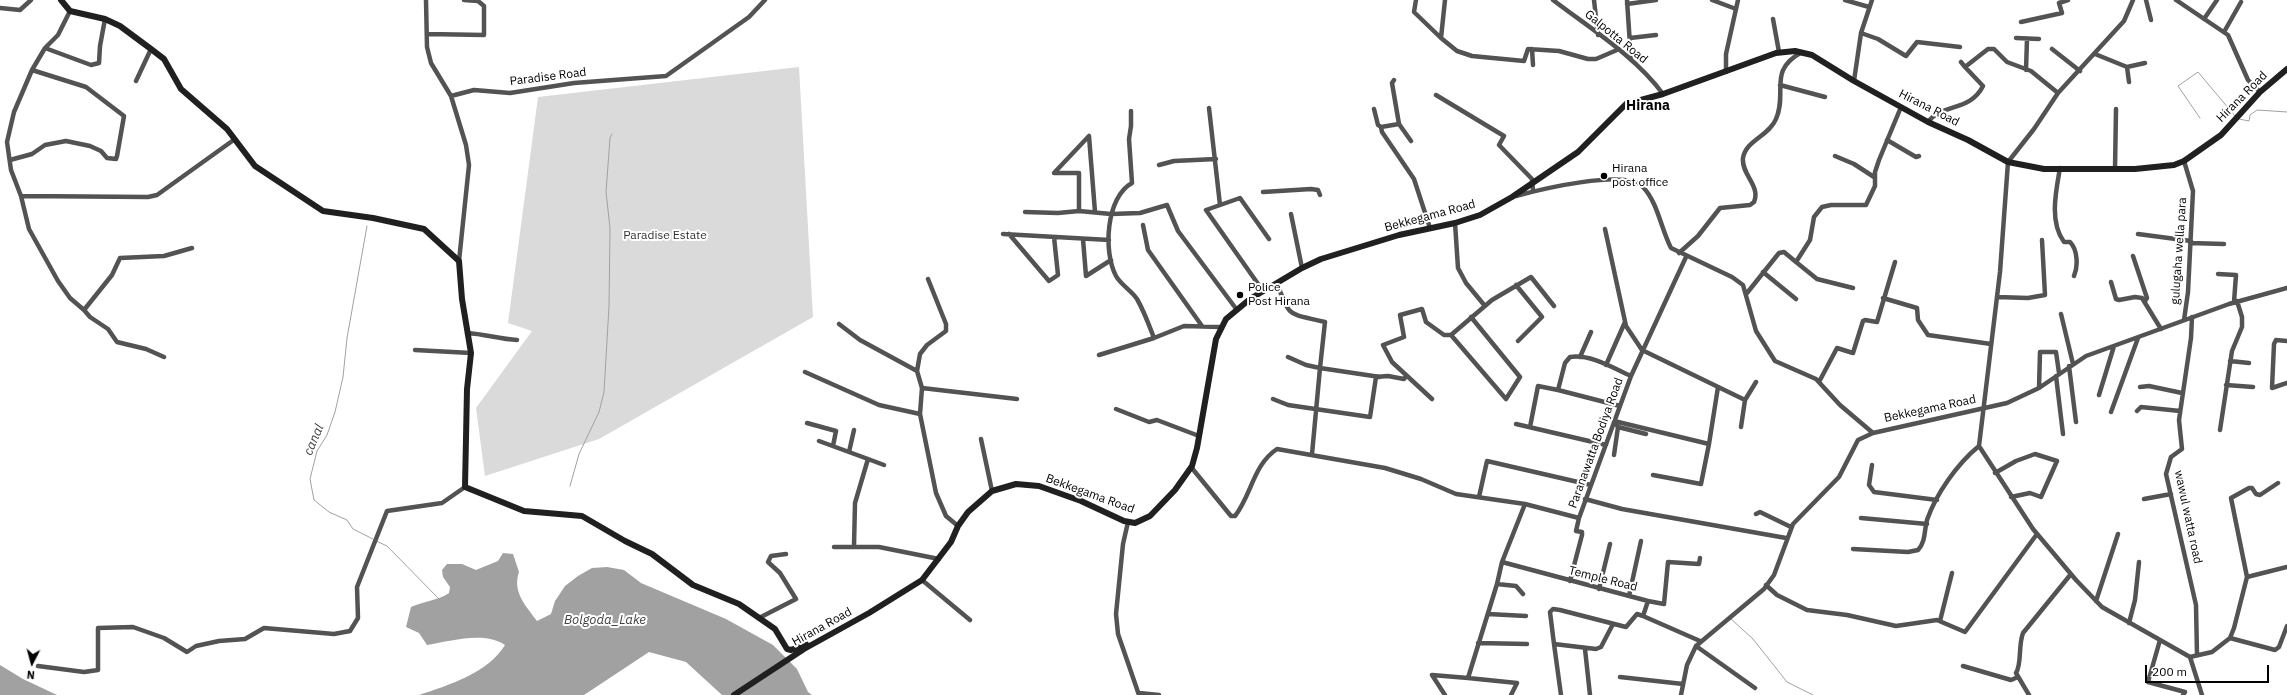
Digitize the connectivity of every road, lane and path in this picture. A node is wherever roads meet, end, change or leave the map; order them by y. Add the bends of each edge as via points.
1 (31, 0) edge
2 (61, 0) edge
3 (426, 0) edge
4 (464, 0) edge
5 (765, 0) edge
6 (1416, 0) edge
7 (1445, 0) edge
8 (1553, 0) edge
9 (1594, 0) edge
10 (1656, 0) edge
11 (1712, 0) edge
12 (1738, 0) edge
13 (1845, 0) edge
14 (1872, 0) edge
15 (2068, 0) edge
16 (2133, 0) edge
17 (2146, 0) edge
18 (2176, 0) edge
19 (2217, 0) edge
20 (1627, 2) edge
21 (2241, 2) dead end
22 (1869, 7) junction
23 (0, 8) edge
24 (1736, 9) junction
25 (70, 11) junction
26 (105, 19) junction
27 (1773, 19) dead end
28 (2204, 19) junction
29 (2151, 20) dead end
30 (2021, 22) dead end
31 (2224, 32) junction
32 (1861, 33) junction
33 (427, 34) junction
34 (1598, 34) junction
35 (1656, 35) dead end
36 (1441, 38) junction
37 (1630, 38) junction
38 (2016, 38) dead end
39 (2027, 38) junction
40 (2039, 39) dead end
41 (1960, 47) dead end
42 (45, 48) junction
43 (151, 49) junction
44 (1532, 49) junction
45 (2052, 49) dead end
46 (1617, 50) junction
47 (1779, 52) junction
48 (1802, 52) junction
49 (2095, 54) junction
50 (1631, 60) junction
51 (1961, 62) dead end
52 (2145, 64) dead end
53 (1533, 65) dead end
54 (1965, 67) junction
55 (2127, 67) junction
56 (2287, 69) edge
57 (32, 70) junction
58 (2026, 70) junction
59 (2080, 71) junction
60 (1726, 72) junction
61 (1394, 80) dead end
62 (136, 81) dead end
63 (1854, 81) junction
64 (2129, 82) dead end
65 (1780, 85) junction
66 (2260, 92) junction
67 (2058, 93) junction
68 (1663, 94) junction
69 (1436, 95) dead end
70 (451, 96) junction
71 (1825, 97) dead end
72 (1901, 107) junction
73 (1209, 108) dead end
74 (1374, 109) dead end
75 (2116, 109) dead end
76 (1131, 111) dead end
77 (1928, 122) junction
78 (1399, 124) junction
79 (1381, 127) junction
80 (235, 139) junction
81 (1887, 140) junction
82 (1412, 141) dead end
83 (1835, 156) dead end
84 (1919, 156) dead end
85 (1216, 159) junction
86 (10, 160) junction
87 (2184, 161) junction
88 (2008, 162) junction
89 (1159, 165) dead end
90 (2060, 168) junction
91 (2115, 169) junction
92 (1874, 177) junction
93 (1532, 184) junction
94 (1533, 191) junction
95 (1263, 192) dead end
96 (1320, 195) dead end
97 (21, 196) junction
98 (1512, 197) junction
99 (1220, 205) junction
100 (1079, 211) junction
101 (1025, 212) dead end
102 (1095, 212) junction
103 (1111, 214) junction
104 (1291, 214) dead end
105 (1455, 222) junction
106 (1143, 225) dead end
107 (1430, 228) junction
108 (1605, 229) dead end
109 (1003, 234) dead end
110 (1010, 234) junction
111 (2138, 234) dead end
112 (1054, 237) junction
113 (1083, 239) junction
114 (1269, 239) dead end
115 (1109, 240) junction
116 (2042, 240) dead end
117 (2191, 242) junction
118 (2224, 244) dead end
119 (192, 248) dead end
120 (1679, 253) junction
121 (2133, 256) dead end
122 (1686, 257) junction
123 (1111, 260) junction
124 (459, 261) junction
125 (1796, 262) junction
126 (1895, 262) dead end
127 (1302, 268) junction
128 (1763, 272) junction
129 (2218, 274) dead end
130 (2074, 276) dead end
131 (928, 279) dead end
132 (2110, 282) dead end
133 (1277, 283) junction
134 (1516, 285) junction
135 (1853, 288) dead end
136 (2287, 288) edge
137 (1263, 291) junction
138 (1746, 292) junction
139 (1997, 296) junction
140 (1883, 298) junction
141 (1796, 299) dead end
142 (2145, 301) junction
143 (2236, 301) junction
144 (1485, 306) junction
145 (1554, 306) dead end
146 (84, 310) junction
147 (1237, 310) junction
148 (2061, 314) dead end
149 (1471, 317) junction
150 (2192, 317) junction
151 (2184, 320) junction
152 (1625, 322) junction
153 (839, 324) dead end
154 (1202, 326) junction
155 (1222, 327) junction
156 (2161, 329) junction
157 (1591, 332) dead end
158 (467, 333) junction
159 (1450, 335) junction
160 (1154, 338) junction
161 (2138, 338) junction
162 (517, 340) dead end
163 (1518, 340) dead end
164 (2287, 341) edge
165 (1991, 344) junction
166 (2114, 346) junction
167 (415, 350) dead end
168 (1642, 350) junction
169 (471, 353) junction
170 (1099, 355) dead end
171 (1580, 356) junction
172 (164, 357) dead end
173 (1288, 357) dead end
174 (2230, 361) junction
175 (2249, 363) dead end
176 (1606, 365) junction
177 (2071, 365) junction
178 (1320, 368) junction
179 (917, 371) junction
180 (805, 372) dead end
181 (2058, 375) junction
182 (1406, 376) junction
183 (1631, 376) junction
184 (1380, 377) junction
185 (1756, 382) dead end
186 (1819, 382) junction
187 (2287, 383) edge
188 (2226, 385) junction
189 (1718, 387) junction
190 (2140, 387) dead end
191 (2252, 387) dead end
192 (922, 388) junction
193 (2039, 388) junction
194 (1558, 390) junction
195 (2182, 392) junction
196 (2099, 395) dead end
197 (1017, 399) dead end
198 (1273, 399) dead end
199 (1432, 399) dead end
200 (1745, 400) junction
201 (1620, 406) junction
202 (1116, 409) dead end
203 (1315, 409) junction
204 (1983, 409) junction
205 (2137, 411) dead end
206 (2180, 411) junction
207 (2111, 412) dead end
208 (920, 414) junction
209 (1614, 421) junction
210 (807, 422) dead end
211 (2076, 422) dead end
212 (1516, 424) dead end
213 (1530, 427) junction
214 (1618, 427) junction
215 (1741, 427) dead end
216 (854, 430) dead end
217 (2220, 430) dead end
218 (1873, 433) junction
219 (1646, 434) dead end
220 (2062, 434) dead end
221 (1199, 436) junction
222 (981, 438) dead end
223 (819, 441) dead end
224 (1709, 444) junction
225 (1606, 445) junction
226 (833, 446) junction
227 (1979, 446) junction
228 (849, 452) junction
229 (1312, 454) junction
230 (1614, 454) dead end
231 (868, 459) junction
232 (884, 465) dead end
233 (1872, 466) dead end
234 (1191, 467) junction
235 (1995, 473) junction
236 (1653, 475) dead end
237 (2278, 483) dead end
238 (1591, 484) junction
239 (465, 488) junction
240 (992, 491) junction
241 (2171, 494) junction
242 (2011, 497) junction
243 (1479, 498) junction
244 (1585, 499) junction
245 (2144, 499) dead end
246 (1937, 500) junction
247 (1525, 504) junction
248 (1756, 514) dead end
249 (1579, 518) junction
250 (1861, 518) dead end
251 (1128, 522) junction
252 (1927, 524) junction
253 (958, 526) junction
254 (1791, 527) junction
255 (2037, 534) junction
256 (2118, 534) dead end
257 (1786, 538) junction
258 (1640, 541) dead end
259 (1610, 544) dead end
260 (854, 546) junction
261 (834, 547) dead end
262 (1853, 549) dead end
263 (786, 554) dead end
264 (1700, 558) dead end
265 (939, 559) junction
266 (1502, 562) junction
267 (2139, 562) dead end
268 (2287, 568) edge
269 (1952, 574) dead end
270 (2071, 574) junction
271 (2247, 577) junction
272 (922, 580) junction
273 (1570, 581) junction
274 (1498, 584) junction
275 (1766, 586) junction
276 (1599, 589) junction
277 (1522, 594) dead end
278 (1629, 596) junction
279 (1648, 601) junction
280 (2096, 601) junction
281 (1488, 614) junction
282 (1526, 616) dead end
283 (1643, 616) junction
284 (759, 618) junction
285 (970, 620) dead end
286 (1940, 620) junction
287 (2129, 623) junction
288 (1613, 624) junction
289 (2287, 626) edge
290 (2230, 638) junction
291 (2160, 640) junction
292 (1700, 641) junction
293 (1478, 643) junction
294 (813, 644) junction
295 (1527, 644) dead end
296 (1554, 644) junction
297 (1696, 646) junction
298 (1585, 649) junction
299 (2197, 655) junction
300 (2190, 657) junction
301 (38, 666) dead end
302 (1963, 666) dead end
303 (2018, 676) junction
304 (1620, 677) dead end
305 (1468, 678) junction
306 (1682, 684) junction
307 (1755, 688) dead end
308 (1139, 694) edge
309 (734, 695) edge
310 (1159, 695) edge
311 (1445, 695) edge
312 (1511, 695) edge
313 (1561, 695) edge
314 (1590, 695) edge
315 (1681, 695) edge
316 (2029, 695) edge
317 (2183, 695) edge
318 (2202, 695) edge

1 - 23 street via 20,10
2 - 25 street
3 - 33 street
4 - 33 street via 478,1 484,6 484,35
5 - 70 street, Paradise Road via 750,17 666,76 574,83 510,93 474,90
6 - 36 street via 1414,12
7 - 36 street
8 - 34 street, Galpotta Road
9 - 34 street
10 - 20 street
11 - 24 street
12 - 24 street
13 - 22 street
14 - 22 street
15 - 30 street via 2059,3 2062,13
16 - 49 street via 2124,21
17 - 29 street
18 - 28 street
19 - 28 street
20 - 37 street
21 - 31 street
22 - 32 street
24 - 60 street via 1726,54
25 - 26 street
25 - 42 street via 58,35
26 - 42 street via 99,63 92,65
26 - 43 street via 120,26
27 - 47 street
28 - 31 street
31 - 66 street via 2228,35 2248,80
32 - 41 street via 1878,39 1906,56 1917,42
32 - 63 street
33 - 70 street via 431,63
34 - 46 street, Galpotta Road
35 - 37 street
36 - 44 street via 1457,52 1472,56 1524,61 1528,49
37 - 50 street
38 - 39 street
39 - 40 street
39 - 58 street
42 - 57 street
43 - 62 street
43 - 80 street via 164,59 181,88
44 - 46 street via 1559,51 1588,59 1596,59
44 - 53 street
45 - 59 street
46 - 50 street, Galpotta Road
47 - 48 street
47 - 60 street
48 - 63 street, Hirana Road via 1812,54
48 - 65 street via 1783,67
49 - 55 street
49 - 59 street
50 - 68 street, Galpotta Road via 1651,77
51 - 54 street
52 - 55 street
54 - 58 street via 1991,48 2007,62
54 - 77 street via 1982,86 1974,99 1935,115
55 - 64 street
56 - 66 street, Hirana Road
57 - 86 street via 14,112 7,142
57 - 86 street via 86,87 124,116 118,156 116,159 107,158 101,151 90,146 66,141 45,145 32,154
58 - 67 street
59 - 67 street
60 - 68 street
61 - 78 street via 1392,83
63 - 72 street, Hirana Road
65 - 71 street
65 - 120 street via 1778,114 1773,125 1749,146 1743,161 1755,190 1754,202 1720,208 1698,236
66 - 87 street, Hirana Road via 2220,135
67 - 88 street via 2034,130
68 - 93 street via 1626,104 1578,152
69 - 93 street via 1504,136 1504,141 1499,145 1520,164 1532,179
70 - 124 street via 466,145 469,165
72 - 77 street, Hirana Road
72 - 81 street
73 - 85 street
74 - 79 street via 1378,125
75 - 91 street
76 - 103 street via 1132,126 1129,139 1132,184 1124,188
77 - 88 street, Hirana Road
78 - 79 street
78 - 82 street
79 - 107 street via 1414,179
80 - 97 street via 157,195
80 - 124 street via 255,166 323,211 424,229
81 - 84 street via 1916,157
81 - 92 street
83 - 92 street
85 - 89 street via 1174,161
85 - 99 street
86 - 97 street
87 - 91 street, Hirana Road via 2174,165
87 - 117 street, gulugaha wella para via 2193,191
88 - 90 street, Hirana Road via 2044,169
88 - 139 street
90 - 91 street, Hirana Road
90 - 130 street via 2056,226 2064,242 2073,245 2078,268
92 - 125 street via 1875,186 1866,205 1831,205 1818,211 1814,217 1810,240
93 - 94 street
93 - 98 street
94 - 98 street, Bekkegama Road
94 - 120 street, Bekkegama Road via 1573,182 1636,182 1643,186 1649,196 1671,248
95 - 96 street via 1311,189 1318,190
97 - 146 street via 29,229 58,281 70,298
98 - 105 street, Bekkegama Road via 1480,215
99 - 114 street via 1240,198
99 - 137 street via 1206,210
100 - 101 street
100 - 102 street
100 - 102 street via 1078,173 1054,173 1089,136
102 - 103 street
103 - 115 street
103 - 147 street via 1140,213 1167,204 1178,231
104 - 127 street
105 - 107 street, Bekkegama Road
105 - 144 street via 1458,268 1466,283
106 - 154 street via 1148,250
107 - 127 street, Bekkegama Road via 1392,237
108 - 152 street
109 - 110 street
110 - 112 street
110 - 112 street via 1049,281 1058,275
111 - 117 street
112 - 113 street
113 - 115 street
113 - 123 street via 1086,276
115 - 123 street
116 - 139 street via 2045,295 2028,298
117 - 118 street
117 - 151 street, gulugaha wella para
119 - 146 street via 164,256 120,258 112,275
120 - 122 street, Bekkegama Road
121 - 142 street
122 - 138 street, Bekkegama Road via 1732,277 1743,285
122 - 168 street, Paranawatta Bodiya Road
123 - 160 street via 1116,277 1136,298
124 - 158 street
125 - 128 street via 1782,252
125 - 135 street via 1817,279
126 - 140 street
127 - 133 street, Bekkegama Road
128 - 138 street
128 - 141 street
129 - 143 street via 2236,276
131 - 179 street via 946,324 946,331 927,345 920,354
132 - 142 street via 2116,299 2135,297
133 - 137 street, Bekkegama Road
133 - 178 street via 1286,308 1292,314 1325,322
134 - 144 street
134 - 145 street via 1531,277
134 - 163 street via 1542,317
136 - 143 street, Bekkegama Road
137 - 147 street, Bekkegama Road
138 - 186 street, Bekkegama Road via 1756,330 1775,361
139 - 165 street
140 - 165 street via 1917,308 1918,320 1928,335
140 - 186 street via 1877,322 1863,322 1853,353 1837,348
142 - 156 street
143 - 150 street, Bekkegama Road
143 - 174 street via 2242,317 2242,327
144 - 149 street
146 - 172 street via 108,329 117,342 146,349
147 - 155 street, Bekkegama Road via 1226,319
148 - 177 street
149 - 159 street
149 - 159 street via 1520,377 1506,399
150 - 151 street, Bekkegama Road
150 - 195 street, wawul watta road
151 - 156 street, Bekkegama Road
152 - 168 street
152 - 176 street
153 - 179 street via 860,340
154 - 155 street
154 - 160 street via 1184,326
155 - 221 street, Bekkegama Road via 1216,339
156 - 161 street, Bekkegama Road
157 - 171 street
158 - 162 street
158 - 169 street
159 - 182 street via 1444,335 1426,322 1422,309 1400,315 1404,337 1383,345 1392,362
160 - 170 street
161 - 166 street, Bekkegama Road
161 - 207 street
164 - 187 street via 2276,340 2274,344 2272,388
165 - 204 street
166 - 177 street, Bekkegama Road via 2086,356
166 - 196 street
167 - 169 street
168 - 183 street, Paranawatta Bodiya Road
168 - 189 street
169 - 239 street via 467,389
171 - 176 street
171 - 194 street via 1570,357 1565,363
173 - 178 street
174 - 175 street
174 - 188 street
176 - 183 street
177 - 181 street, Bekkegama Road
177 - 211 street
178 - 184 street
178 - 203 street
179 - 192 street
180 - 208 street via 878,405
181 - 193 street, Bekkegama Road
181 - 193 street via 2056,352 2040,352
181 - 220 street
182 - 184 street via 1404,380
182 - 199 street
183 - 201 street, Paranawatta Bodiya Road
184 - 203 street via 1376,377 1370,417
185 - 200 street
186 - 218 street, Bekkegama Road via 1840,406
188 - 191 street
188 - 217 street
189 - 200 street
189 - 224 street
190 - 195 street via 2150,386
192 - 197 street
192 - 208 street
193 - 204 street, Bekkegama Road via 2007,403
194 - 201 street
194 - 213 street via 1538,386
195 - 206 street, wawul watta road
198 - 203 street via 1288,405
200 - 215 street
201 - 209 street, Paranawatta Bodiya Road
202 - 221 street via 1149,422 1157,420
203 - 229 street
204 - 218 street, Bekkegama Road
204 - 227 street
205 - 206 street via 2141,407
206 - 241 street, wawul watta road via 2182,449 2171,457 2167,470
208 - 253 street via 936,493 946,516
209 - 214 street
209 - 224 street
209 - 225 street, Paranawatta Bodiya Road
210 - 226 street via 836,431
212 - 213 street
213 - 225 street
214 - 219 street
214 - 230 street
216 - 228 street
218 - 254 street via 1858,440 1839,477
221 - 234 street, Bekkegama Road
222 - 240 street
223 - 226 street
224 - 236 street via 1702,484
225 - 238 street, Paranawatta Bodiya Road
226 - 228 street
227 - 235 street
227 - 246 street via 1948,481
228 - 231 street
229 - 234 street, Paranawatta Bodiya Road via 1277,449 1267,455 1257,469 1245,502 1235,516 1231,516
229 - 243 street, Paranawatta Bodiya Road via 1384,468 1421,479 1456,494
231 - 232 street
231 - 260 street via 855,503
233 - 246 street via 1869,485 1874,492
234 - 251 street, Bekkegama Road via 1175,490 1150,516 1134,523
235 - 242 street
235 - 242 street via 2035,454 2056,461 2041,496 2030,493
237 - 271 street via 2260,495 2249,488 2231,498
238 - 243 street via 1487,461
238 - 244 street, Paranawatta Bodiya Road
239 - 284 street via 524,511 582,516 652,554 693,585 739,604
239 - 301 street via 442,503 387,511 357,587 358,618 350,631 334,634 264,628 244,639 196,646 187,652 164,638 133,627 98,628 98,670 84,672
240 - 251 street, Bekkegama Road via 1016,484 1039,486
240 - 253 street, Bekkegama Road via 968,512
241 - 245 street
241 - 299 street, wawul watta road via 2196,605
242 - 255 street
243 - 247 street, Paranawatta Bodiya Road
244 - 249 street, Paranawatta Bodiya Road
244 - 257 street via 1622,509
246 - 252 street
247 - 249 street, Paranawatta Bodiya Road
247 - 266 street
248 - 254 street via 1760,512
249 - 273 street via 1576,531 1582,532 1582,535
250 - 252 street
251 - 308 street via 1123,544 1116,614 1118,634
252 - 262 street via 1923,543 1918,550 1908,552
253 - 265 street, Bekkegama Road
254 - 257 street
255 - 270 street
255 - 286 street via 1967,631
256 - 280 street
257 - 275 street via 1774,575
258 - 278 street
259 - 276 street
260 - 261 street
260 - 265 street via 879,547
263 - 284 street via 770,556 768,562 780,574 796,599
264 - 279 street via 1699,564 1668,562 1664,604
265 - 272 street, Bekkegama Road
266 - 273 street, Temple Road
266 - 274 street
267 - 287 street via 2136,600
268 - 271 street
269 - 286 street
270 - 280 street
270 - 303 street via 2023,633 2019,643 2020,667 2016,673
271 - 290 street
272 - 285 street
272 - 294 street, Hirana Road via 870,614
273 - 276 street, Temple Road
274 - 277 street via 1516,586
274 - 281 street
275 - 286 street via 1777,595 1807,610 1847,615 1896,626
275 - 292 street
276 - 278 street, Temple Road
278 - 279 street, Temple Road
279 - 283 street, Temple Road
280 - 287 street
281 - 282 street
281 - 293 street
283 - 288 street via 1637,614 1626,627
283 - 292 street
284 - 294 street via 775,629 787,649
287 - 291 street
288 - 296 street via 1553,609 1550,612
288 - 298 street via 1600,648
289 - 290 street via 2279,647 2275,650
290 - 299 street via 2212,652
291 - 300 street
291 - 317 street via 2148,682 2185,692
292 - 297 street
293 - 295 street
293 - 305 street
294 - 309 street, Hirana Road
296 - 298 street
296 - 313 street
297 - 306 street
297 - 307 street
298 - 314 street
299 - 300 street
300 - 318 street
302 - 303 street via 2011,680
303 - 316 street
304 - 306 street
305 - 311 street via 1432,676
305 - 312 street via 1517,683
306 - 315 street
308 - 310 street

